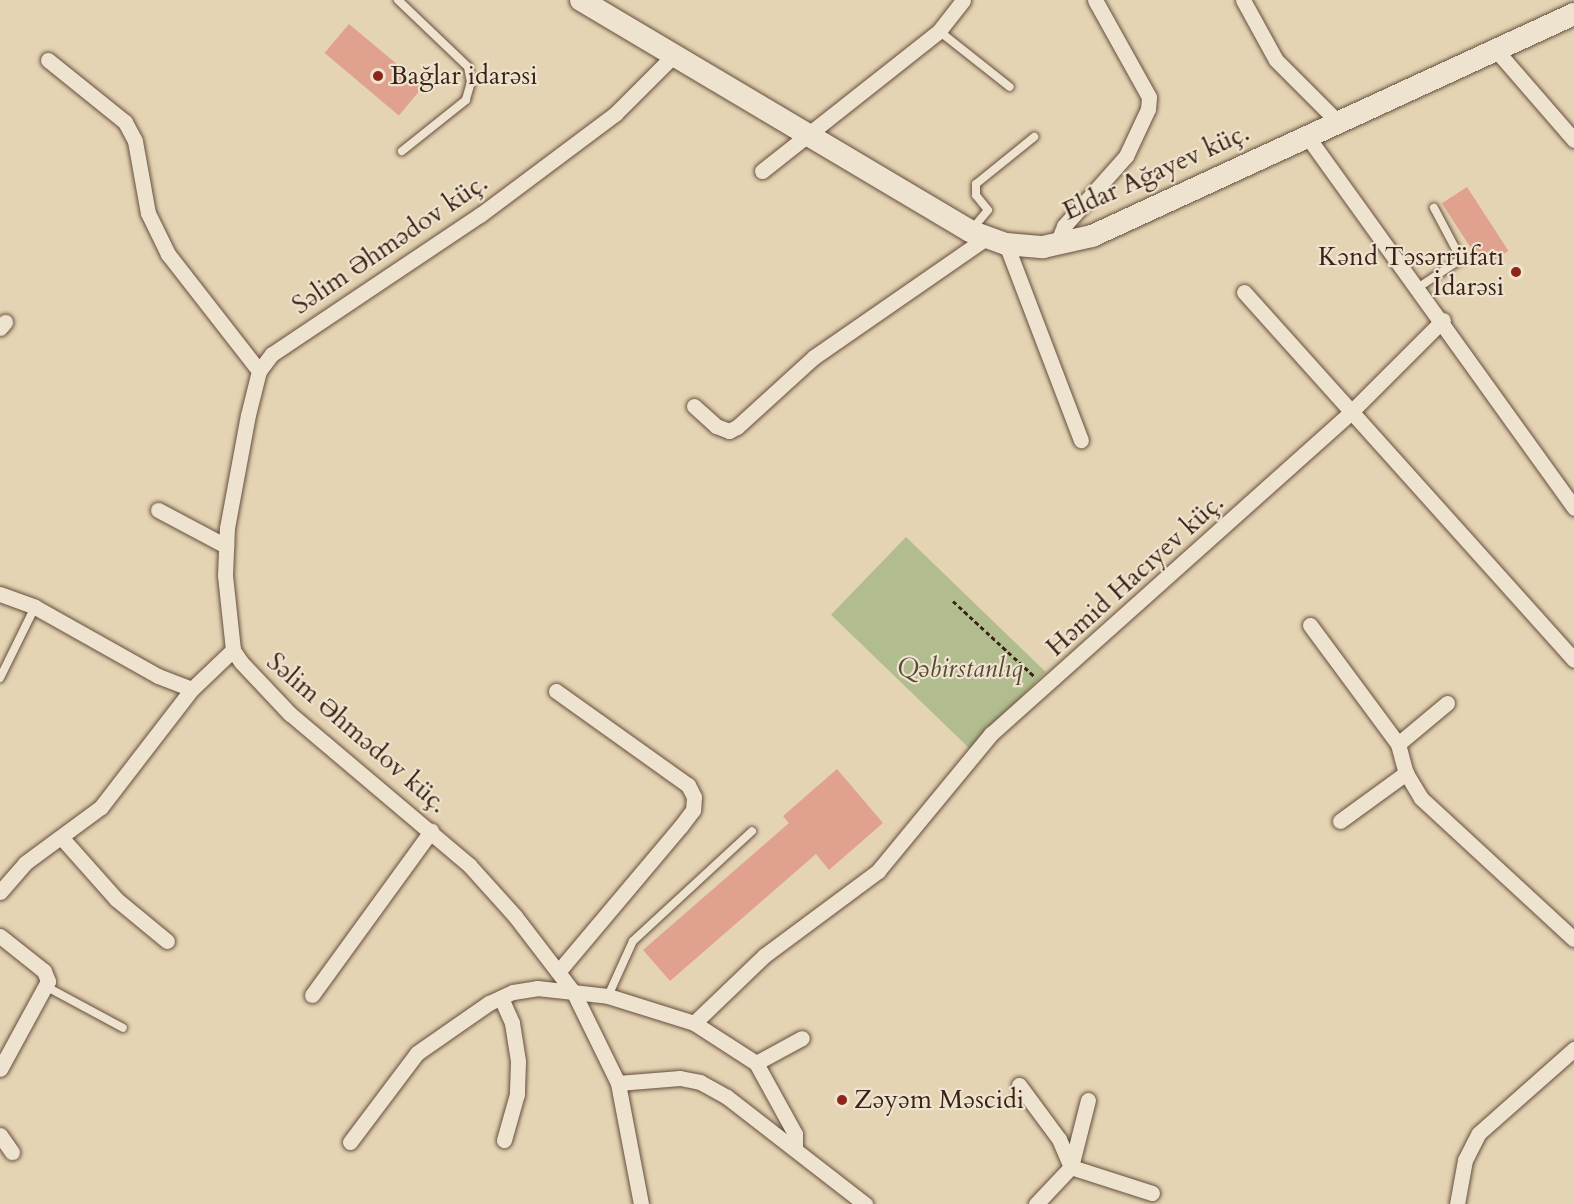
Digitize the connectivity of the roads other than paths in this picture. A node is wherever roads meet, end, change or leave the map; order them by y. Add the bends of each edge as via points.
1 (398, 0) edge
2 (581, 0) edge
3 (963, 0) edge
4 (1095, 0) edge
5 (1243, 0) edge
6 (1572, 18) edge
7 (939, 31) junction
8 (1496, 50) junction
9 (675, 54) junction
10 (48, 60) dead end
11 (1010, 87) dead end
12 (1338, 122) junction
13 (809, 135) junction
14 (1306, 136) junction
15 (1034, 137) dead end
16 (1574, 140) edge
17 (402, 151) dead end
18 (762, 171) dead end
19 (1434, 208) dead end
20 (987, 238) junction
21 (1056, 246) junction
22 (1419, 287) junction
23 (1244, 292) dead end
24 (1443, 320) junction
25 (259, 371) junction
26 (694, 406) dead end
27 (1351, 412) junction
28 (1081, 440) dead end
29 (1574, 508) edge
30 (158, 510) dead end
31 (226, 546) junction
32 (0, 594) edge
33 (35, 607) junction
34 (1310, 625) dead end
35 (233, 650) junction
36 (1574, 660) edge
37 (0, 678) edge
38 (192, 689) junction
39 (556, 691) dead end
40 (1447, 703) dead end
41 (1398, 744) junction
42 (1406, 773) junction
43 (1341, 821) dead end
44 (431, 831) junction
45 (752, 831) dead end
46 (61, 837) junction
47 (0, 892) edge
48 (0, 936) edge
49 (1574, 939) edge
50 (166, 941) dead end
51 (558, 972) junction
52 (47, 987) junction
53 (574, 993) junction
54 (312, 995) dead end
55 (608, 996) junction
56 (501, 998) junction
57 (694, 1023) junction
58 (123, 1028) dead end
59 (802, 1038) dead end
60 (1574, 1049) edge
61 (756, 1063) junction
62 (0, 1069) edge
63 (618, 1083) junction
64 (1019, 1085) dead end
65 (1088, 1100) dead end
66 (0, 1135) edge
67 (504, 1140) dead end
68 (350, 1142) dead end
69 (795, 1149) junction
70 (12, 1152) dead end
71 (1071, 1167) junction
72 (1152, 1192) dead end
73 (641, 1204) edge
74 (865, 1204) edge
75 (1036, 1204) edge
76 (1457, 1204) edge

1 - 17 lane via 468,68 471,82 466,100
2 - 9 main road, Eldar Ağayev küç.
3 - 7 street
4 - 21 street via 1149,97 1148,109 1126,156 1064,226
5 - 12 street via 1276,60
6 - 8 main road, Eldar Ağayev küç.
7 - 11 lane
7 - 13 street
8 - 12 main road, Eldar Ağayev küç.
8 - 16 street
9 - 13 main road, Eldar Ağayev küç.
9 - 25 street, Səlim Əhmədov küç. via 615,114 396,274 296,337
10 - 25 street via 125,122 135,141 148,213 168,254
12 - 14 main road, Eldar Ağayev küç.
13 - 18 street
13 - 20 main road, Eldar Ağayev küç.
14 - 21 main road, Eldar Ağayev küç. via 1092,236
14 - 22 street
15 - 20 lane via 976,184 976,195 988,210
19 - 22 lane via 1461,259
20 - 21 main road, Eldar Ağayev küç.
20 - 26 street via 814,357 737,427 729,431 716,426
20 - 28 street
22 - 24 street
23 - 27 street
24 - 27 street, Həmid Hacıyev küç.
24 - 29 street
25 - 31 street, Səlim Əhmədov küç.
27 - 36 street
27 - 57 street, Həmid Hacıyev küç. via 959,768 878,871 765,955
30 - 31 street
31 - 35 street, Səlim Əhmədov küç.
32 - 33 street
33 - 37 lane
33 - 38 street via 158,676
34 - 41 street
35 - 38 street
35 - 44 street, Səlim Əhmədov küç. via 290,714
38 - 46 street via 101,807
39 - 51 street via 688,785 694,797 693,810 680,827
40 - 41 street
41 - 42 street
42 - 43 street
42 - 49 street via 1438,817
44 - 51 street, Səlim Əhmədov küç. via 496,893
44 - 54 street
45 - 55 lane via 633,941
46 - 47 street via 25,863
46 - 50 street via 116,899
48 - 52 street via 44,971
51 - 53 street, Səlim Əhmədov küç.
52 - 58 lane
52 - 62 street
53 - 55 street
53 - 56 street via 537,988
53 - 63 street, Səlim Əhmədov küç.
55 - 57 street
56 - 67 street via 512,1023 518,1062 517,1094
56 - 68 street via 417,1053
57 - 61 street
59 - 61 street
60 - 76 street via 1479,1133 1465,1160
61 - 69 street via 795,1134
63 - 69 street via 680,1078 700,1082 727,1097
63 - 73 street, Səlim Əhmədov küç.
64 - 71 street via 1059,1139
65 - 71 street
66 - 70 street
69 - 74 street
71 - 72 street
71 - 75 street

